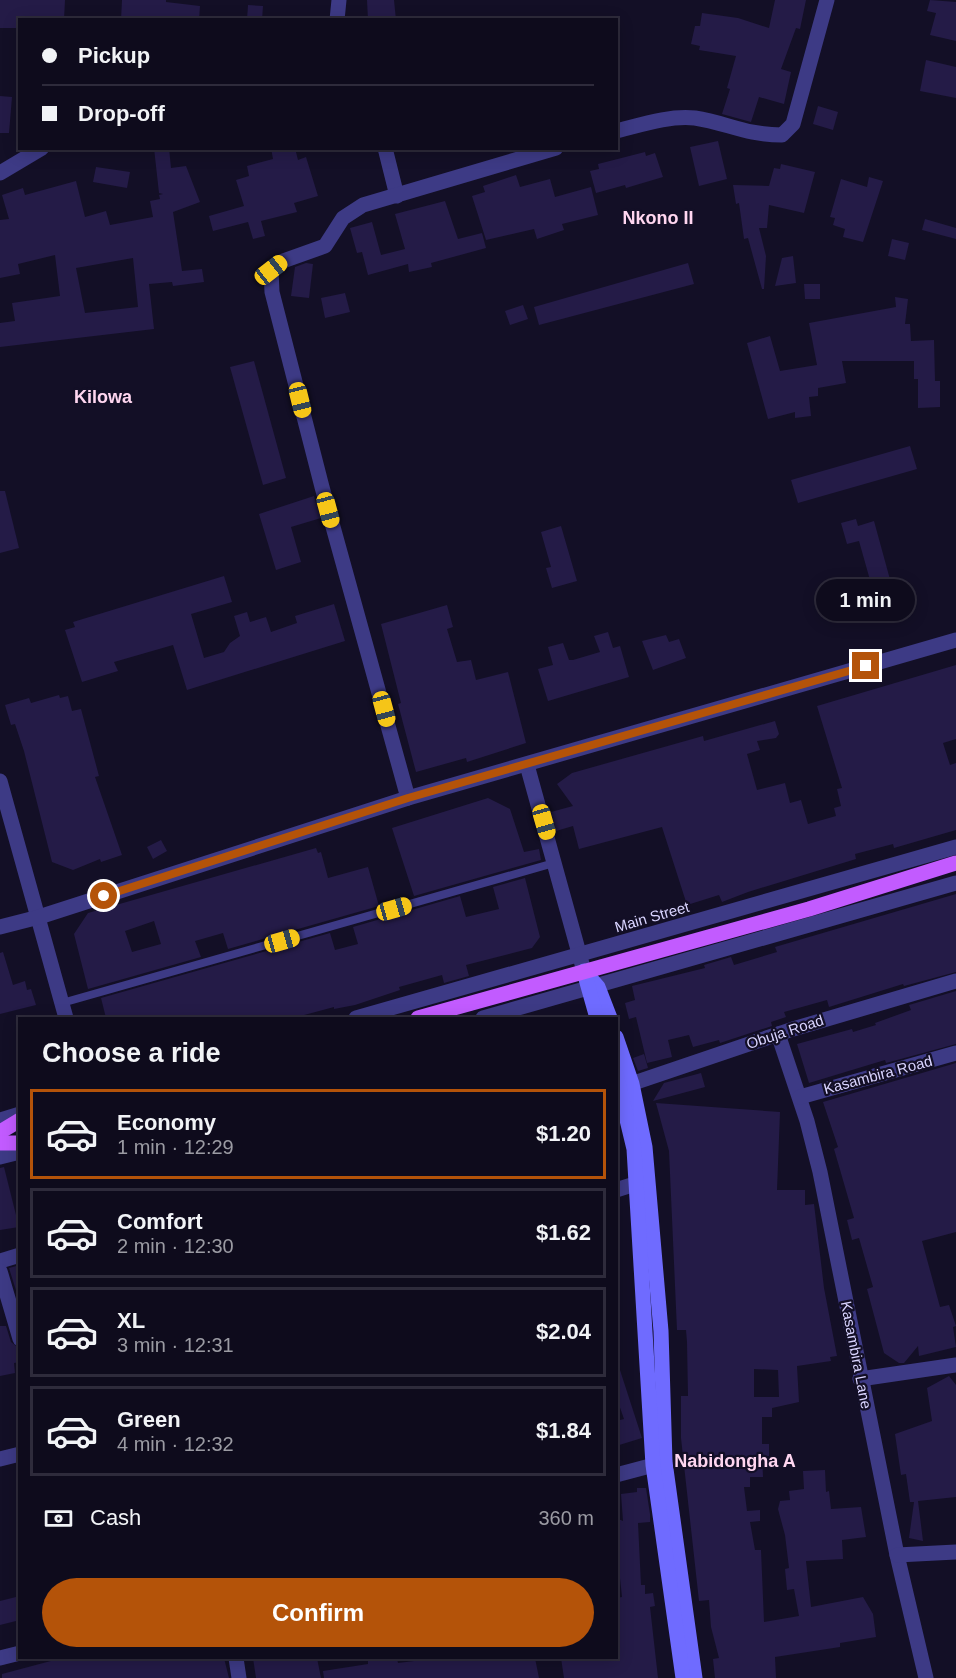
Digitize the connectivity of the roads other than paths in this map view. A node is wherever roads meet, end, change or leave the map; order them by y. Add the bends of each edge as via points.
1 (339, 0) edge
2 (827, 0) edge
3 (337, 18) edge
4 (618, 130) edge
5 (39, 150) edge
6 (385, 150) edge
7 (549, 150) edge
8 (0, 173) edge
9 (396, 196) junction
10 (956, 639) edge
11 (526, 765) junction
12 (0, 781) edge
13 (408, 798) junction
14 (956, 847) edge
15 (554, 863) junction
16 (956, 863) edge
17 (956, 883) edge
18 (39, 917) junction
19 (0, 927) edge
20 (581, 964) junction
21 (956, 981) edge
22 (593, 989) junction
23 (62, 1003) junction
24 (66, 1017) edge
25 (360, 1017) edge
26 (421, 1017) edge
27 (487, 1017) edge
28 (597, 1017) edge
29 (609, 1017) edge
30 (778, 1034) junction
31 (618, 1053) edge
32 (956, 1053) edge
33 (622, 1083) edge
34 (800, 1096) junction
35 (18, 1114) edge
36 (0, 1119) edge
37 (18, 1121) edge
38 (0, 1132) edge
39 (0, 1143) edge
40 (18, 1143) edge
41 (18, 1152) edge
42 (0, 1157) edge
43 (638, 1183) junction
44 (618, 1189) edge
45 (18, 1256) edge
46 (0, 1261) edge
47 (0, 1271) edge
48 (18, 1333) edge
49 (956, 1365) edge
50 (860, 1379) junction
51 (18, 1454) edge
52 (0, 1459) edge
53 (659, 1463) junction
54 (618, 1474) edge
55 (956, 1552) edge
56 (897, 1555) junction
57 (18, 1654) edge
58 (0, 1658) edge
59 (236, 1659) edge
60 (239, 1678) edge
61 (683, 1678) edge
62 (695, 1678) edge
63 (926, 1678) edge

1 - 3 street
2 - 4 street via 793,124 782,135 757,135 693,118
5 - 8 street
6 - 9 street
7 - 9 street
9 - 13 street via 363,206 343,218 325,246 283,261 271,270 272,292 322,487
10 - 11 street
11 - 13 street
11 - 15 street
12 - 18 street
13 - 18 street
14 - 20 street, Main Street
15 - 20 street
15 - 23 lane
16 - 20 main road, Main Street via 809,909
17 - 22 street
18 - 19 street
18 - 23 street
20 - 22 main road
20 - 25 street, Main Street
20 - 26 main road, Main Street
21 - 30 street, Obuja Road
22 - 27 street
22 - 28 main road
22 - 29 main road
23 - 24 street
30 - 33 street, Obuja Road
30 - 34 street, Kasambira Lane
31 - 33 main road
32 - 34 street, Kasambira Road
33 - 43 main road
33 - 53 main road via 642,1126 649,1182 662,1352
34 - 50 street, Kasambira Lane via 820,1172
35 - 36 street
37 - 38 main road
39 - 40 main road
41 - 42 street
43 - 44 street
43 - 53 main road
45 - 46 street
47 - 48 street
49 - 50 street
50 - 56 street, Kasambira Lane
51 - 52 street
53 - 54 street
53 - 61 main road
53 - 62 main road
55 - 56 street
56 - 63 street, Kasambira Lane
57 - 58 street
59 - 60 street

